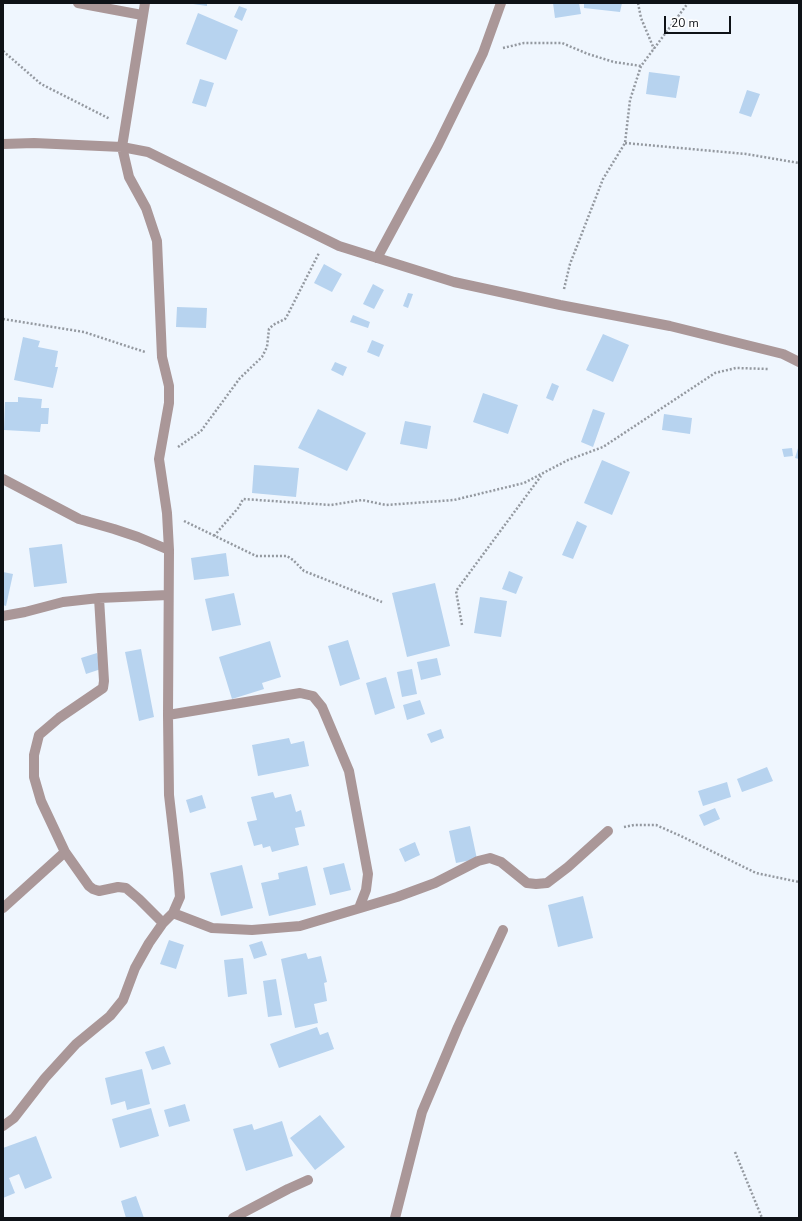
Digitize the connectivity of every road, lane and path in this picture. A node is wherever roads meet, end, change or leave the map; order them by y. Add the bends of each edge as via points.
1 (78, 3) edge
2 (145, 3) edge
3 (501, 3) edge
4 (638, 3) edge
5 (688, 3) edge
6 (142, 15) junction
7 (654, 49) junction
8 (3, 51) edge
9 (483, 53) junction
10 (641, 66) junction
11 (124, 127) junction
12 (625, 143) junction
13 (3, 144) edge
14 (122, 147) junction
15 (799, 163) edge
16 (325, 240) junction
17 (377, 258) junction
18 (560, 305) junction
19 (3, 320) edge
20 (162, 357) junction
21 (799, 362) edge
22 (776, 369) dead end
23 (159, 459) junction
24 (542, 474) junction
25 (3, 479) edge
26 (167, 513) junction
27 (214, 536) junction
28 (169, 550) junction
29 (168, 595) junction
30 (99, 598) junction
31 (382, 602) dead end
32 (3, 616) edge
33 (462, 625) dead end
34 (168, 715) junction
35 (608, 831) joint
36 (64, 852) junction
37 (799, 882) edge
38 (3, 908) edge
39 (359, 908) junction
40 (173, 913) junction
41 (163, 923) junction
42 (503, 930) dead end
43 (3, 1126) edge
44 (735, 1152) dead end
45 (308, 1180) dead end
46 (233, 1218) edge
47 (395, 1218) edge
48 (762, 1218) edge

1 - 6 street
2 - 6 street
3 - 9 street
4 - 7 path via 641,18
5 - 7 path
6 - 11 street
7 - 10 path
8 - 11 path via 41,84
9 - 10 path via 515,44 562,43 614,62
9 - 17 street via 438,145
10 - 12 path via 630,100
11 - 14 street
12 - 15 path via 746,154
12 - 18 path via 603,179 570,264
13 - 14 street
14 - 16 street via 148,152
14 - 20 street via 129,177 146,208 157,241
16 - 17 street
16 - 23 path via 287,316 272,324 269,329 267,347 262,357 240,378 201,431
17 - 18 street via 454,282
18 - 21 street via 670,326 783,354
19 - 20 path via 84,332
20 - 23 street via 169,386 169,403
22 - 24 path via 736,368 715,373 603,447 568,460
23 - 26 street
24 - 27 path via 524,484 454,500 386,505 362,500 331,506 243,499
24 - 33 path via 456,591
25 - 28 street via 79,519 138,537
26 - 27 path
26 - 28 street
27 - 31 path via 256,556 287,556 304,572
28 - 29 street
29 - 30 street
29 - 34 street
30 - 32 street via 64,602
30 - 36 street via 103,688 39,735 34,755 34,777 41,802
34 - 39 street via 300,693 313,696 322,707 349,771 368,874 366,890
34 - 40 street via 169,795 180,897
35 - 37 path via 634,825 656,826 756,873
35 - 39 street via 547,882 527,882 501,862 490,858 478,861 435,883
36 - 38 street
36 - 41 street via 88,886 99,891 126,888
39 - 40 street via 300,926 252,930 212,928
40 - 41 street
41 - 43 street via 135,968 123,1000 110,1016 76,1044 14,1118
42 - 47 street via 422,1112
44 - 48 path
45 - 46 street

